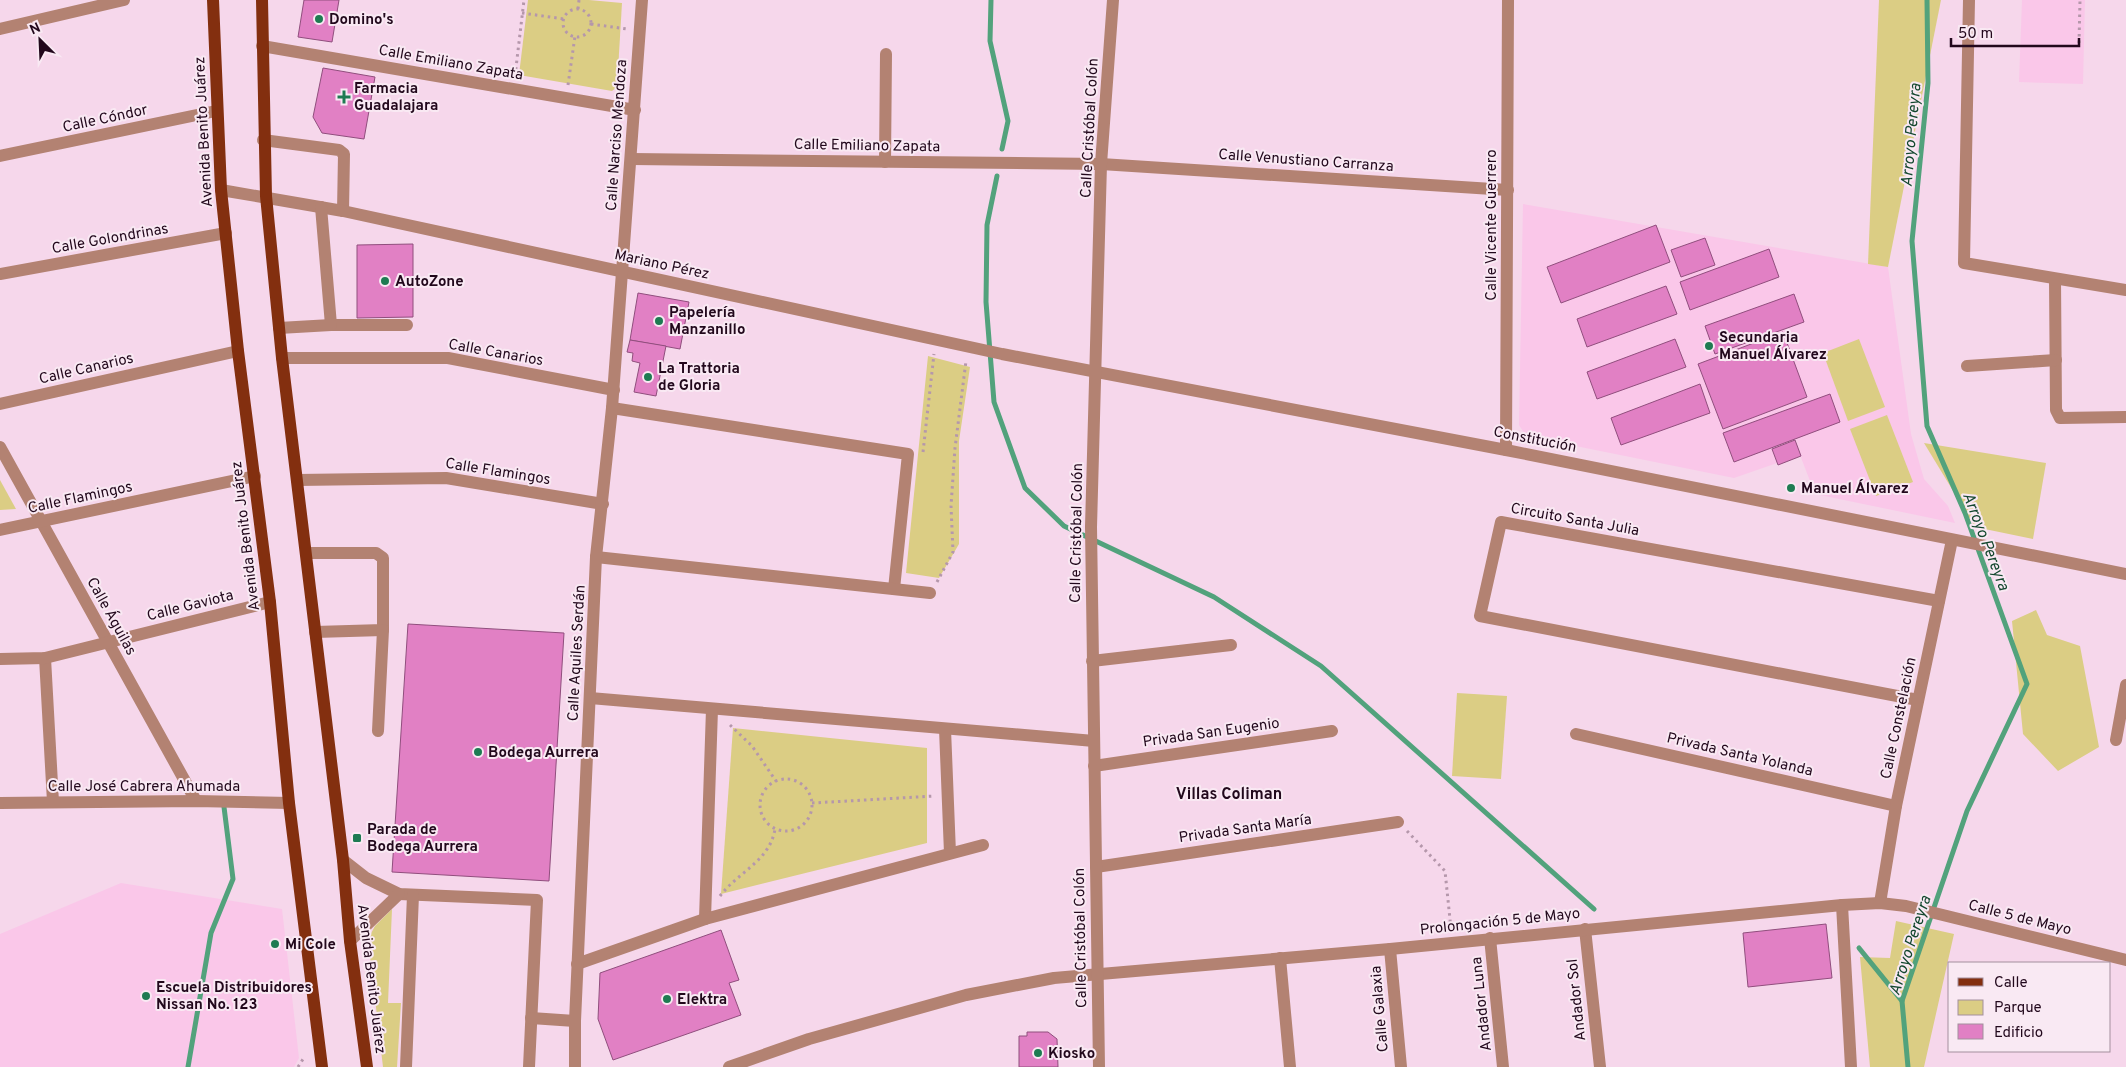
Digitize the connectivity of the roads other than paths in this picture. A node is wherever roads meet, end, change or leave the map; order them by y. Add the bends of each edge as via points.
1 (124, 0) edge
2 (213, 0) edge
3 (262, 0) edge
4 (642, 0) edge
5 (1113, 0) edge
6 (1508, 0) edge
7 (1968, 0) edge
8 (0, 28) edge
9 (262, 46) junction
10 (886, 54) dead end
11 (635, 110) junction
12 (216, 111) junction
13 (263, 140) junction
14 (0, 156) edge
15 (632, 159) junction
16 (885, 162) junction
17 (1101, 164) junction
18 (221, 190) junction
19 (1508, 190) junction
20 (266, 196) junction
21 (321, 208) junction
22 (343, 211) junction
23 (226, 233) junction
24 (621, 272) junction
25 (0, 274) edge
26 (2055, 279) junction
27 (2126, 290) edge
28 (331, 325) junction
29 (406, 325) dead end
30 (279, 328) junction
31 (238, 351) junction
32 (282, 358) junction
33 (2056, 360) junction
34 (1967, 366) dead end
35 (1096, 371) junction
36 (614, 390) junction
37 (0, 404) edge
38 (612, 408) junction
39 (2126, 417) edge
40 (0, 447) edge
41 (1506, 450) junction
42 (254, 476) junction
43 (297, 480) junction
44 (603, 504) junction
45 (41, 523) junction
46 (0, 530) edge
47 (1952, 540) junction
48 (306, 553) junction
49 (596, 557) junction
50 (2126, 574) edge
51 (894, 589) junction
52 (930, 593) road end
53 (1939, 601) junction
54 (270, 602) junction
55 (382, 630) junction
56 (315, 632) junction
57 (108, 643) junction
58 (1231, 645) dead end
59 (45, 658) junction
60 (0, 659) edge
61 (1092, 661) junction
62 (2126, 685) edge
63 (590, 698) junction
64 (1918, 700) junction
65 (712, 709) junction
66 (945, 729) junction
67 (378, 731) dead end
68 (1332, 731) dead end
69 (1576, 734) dead end
70 (2116, 740) dead end
71 (1094, 741) junction
72 (1094, 766) junction
73 (196, 801) junction
74 (53, 802) junction
75 (0, 803) edge
76 (289, 803) junction
77 (1896, 806) junction
78 (1398, 822) road end
79 (983, 845) dead end
80 (950, 853) junction
81 (343, 860) junction
82 (1096, 866) junction
83 (399, 894) junction
84 (413, 895) junction
85 (1880, 904) junction
86 (1842, 905) junction
87 (1906, 906) joint
88 (705, 919) junction
89 (1585, 929) junction
90 (1490, 938) junction
91 (350, 941) junction
92 (1390, 949) junction
93 (1280, 958) junction
94 (2126, 960) edge
95 (578, 964) junction
96 (1097, 974) junction
97 (531, 1018) junction
98 (575, 1021) junction
99 (322, 1067) edge
100 (367, 1067) edge
101 (406, 1067) edge
102 (529, 1067) edge
103 (575, 1067) edge
104 (729, 1067) edge
105 (1099, 1067) edge
106 (1290, 1067) edge
107 (1401, 1067) edge
108 (1503, 1067) edge
109 (1600, 1067) edge
110 (1851, 1067) edge

1 - 8 street
2 - 12 main road, Avenida Benito Juárez
3 - 9 main road, Avenida Benito Juárez
4 - 11 street, Calle Narciso Mendoza
5 - 17 street, Calle Cristóbal Colón
6 - 19 street, Calle Vicente Guerrero
7 - 26 street via 1964,263
9 - 11 street, Calle Emiliano Zapata
9 - 13 main road, Avenida Benito Juárez
10 - 16 street
11 - 15 street, Calle Narciso Mendoza
12 - 14 street, Calle Cóndor
12 - 18 main road, Avenida Benito Juárez
13 - 20 main road, Avenida Benito Juárez
13 - 22 street via 339,150 344,154
15 - 16 street, Calle Emiliano Zapata
15 - 24 street, Calle Narciso Mendoza
16 - 17 street, Calle Emiliano Zapata
17 - 19 street, Calle Venustiano Carranza
17 - 35 street, Calle Cristóbal Colón
18 - 20 street, Mariano Pérez
18 - 23 main road, Avenida Benito Juárez
19 - 41 street, Calle Vicente Guerrero
20 - 21 street, Mariano Pérez
20 - 30 main road, Avenida Benito Juárez
21 - 22 street, Mariano Pérez
21 - 28 street
22 - 24 street, Mariano Pérez
23 - 25 street, Calle Golondrinas
23 - 31 main road, Avenida Benito Juárez
24 - 35 street, Mariano Pérez via 1002,354
24 - 36 street, Calle Aquiles Serdán
26 - 27 street
26 - 33 street
28 - 29 street
28 - 30 street
30 - 32 main road, Avenida Benito Juárez
31 - 37 street, Calle Canarios
31 - 42 main road, Avenida Benito Juárez
32 - 36 street, Calle Canarios via 448,358
32 - 43 main road, Avenida Benito Juárez
33 - 34 street
33 - 39 street via 2056,410 2060,418
35 - 41 street, Constitución
35 - 61 street, Calle Cristóbal Colón via 1091,527
36 - 38 street, Calle Aquiles Serdán
38 - 44 street, Calle Aquiles Serdán
38 - 51 street via 908,454
40 - 45 street, Calle Águilas
41 - 47 street, Constitución
42 - 45 street, Calle Flamingos
42 - 54 main road, Avenida Benito Juárez
43 - 44 street, Calle Flamingos via 446,478
43 - 48 main road, Avenida Benito Juárez
44 - 49 street, Calle Aquiles Serdán
45 - 46 street, Calle Flamingos
45 - 57 street, Calle Águilas
47 - 50 street, Constitución
47 - 53 street, Calle Constelación
48 - 55 street via 376,553 383,558
48 - 56 main road, Avenida Benito Juárez
49 - 51 street
49 - 63 street, Calle Aquiles Serdán
51 - 52 street
53 - 64 street, Calle Constelación
53 - 64 street, Circuito Santa Julia via 1501,522 1480,616
54 - 57 street, Calle Gaviota
54 - 76 main road, Avenida Benito Juárez
55 - 56 street
55 - 67 street
56 - 81 main road, Avenida Benito Juárez
57 - 59 street, Calle Gaviota
57 - 73 street, Calle Águilas
58 - 61 street
59 - 60 street, Calle Gaviota
59 - 74 street
61 - 71 street, Calle Cristóbal Colón
62 - 70 street
63 - 65 street
63 - 95 street, Calle Aquiles Serdán
64 - 77 street, Calle Constelación
65 - 66 street
65 - 88 street
66 - 71 street
66 - 80 street
68 - 72 street, Privada San Eugenio
69 - 77 street, Privada Santa Yolanda
71 - 72 street, Calle Cristóbal Colón
72 - 82 street, Calle Cristóbal Colón
73 - 74 street, Calle José Cabrera Ahumada
73 - 76 street, Calle José Cabrera Ahumada
74 - 75 street, Calle José Cabrera Ahumada
76 - 99 main road, Avenida Benito Juárez
77 - 85 street, Calle Constelación
78 - 82 street, Privada Santa María
79 - 80 street
80 - 88 street
81 - 83 street via 366,878
81 - 91 main road, Avenida Benito Juárez
82 - 96 street, Calle Cristóbal Colón
83 - 84 street
83 - 91 street
84 - 97 street via 537,900
84 - 101 street
85 - 86 street, Prolongación 5 de Mayo
85 - 87 street, Prolongación 5 de Mayo
86 - 89 street, Prolongación 5 de Mayo
86 - 110 street
87 - 94 street, Calle 5 de Mayo
88 - 95 street
89 - 90 street, Prolongación 5 de Mayo
89 - 109 street, Andador Sol
90 - 92 street, Prolongación 5 de Mayo
90 - 108 street, Andador Luna
91 - 100 main road, Avenida Benito Juárez
92 - 93 street, Prolongación 5 de Mayo
92 - 107 street, Calle Galaxia
93 - 96 street, Prolongación 5 de Mayo
93 - 106 street
95 - 98 street, Calle Aquiles Serdán
96 - 104 street, Prolongación 5 de Mayo via 1054,978 966,995 809,1040
96 - 105 street, Calle Cristóbal Colón
97 - 98 street
97 - 102 street
98 - 103 street, Calle Aquiles Serdán

